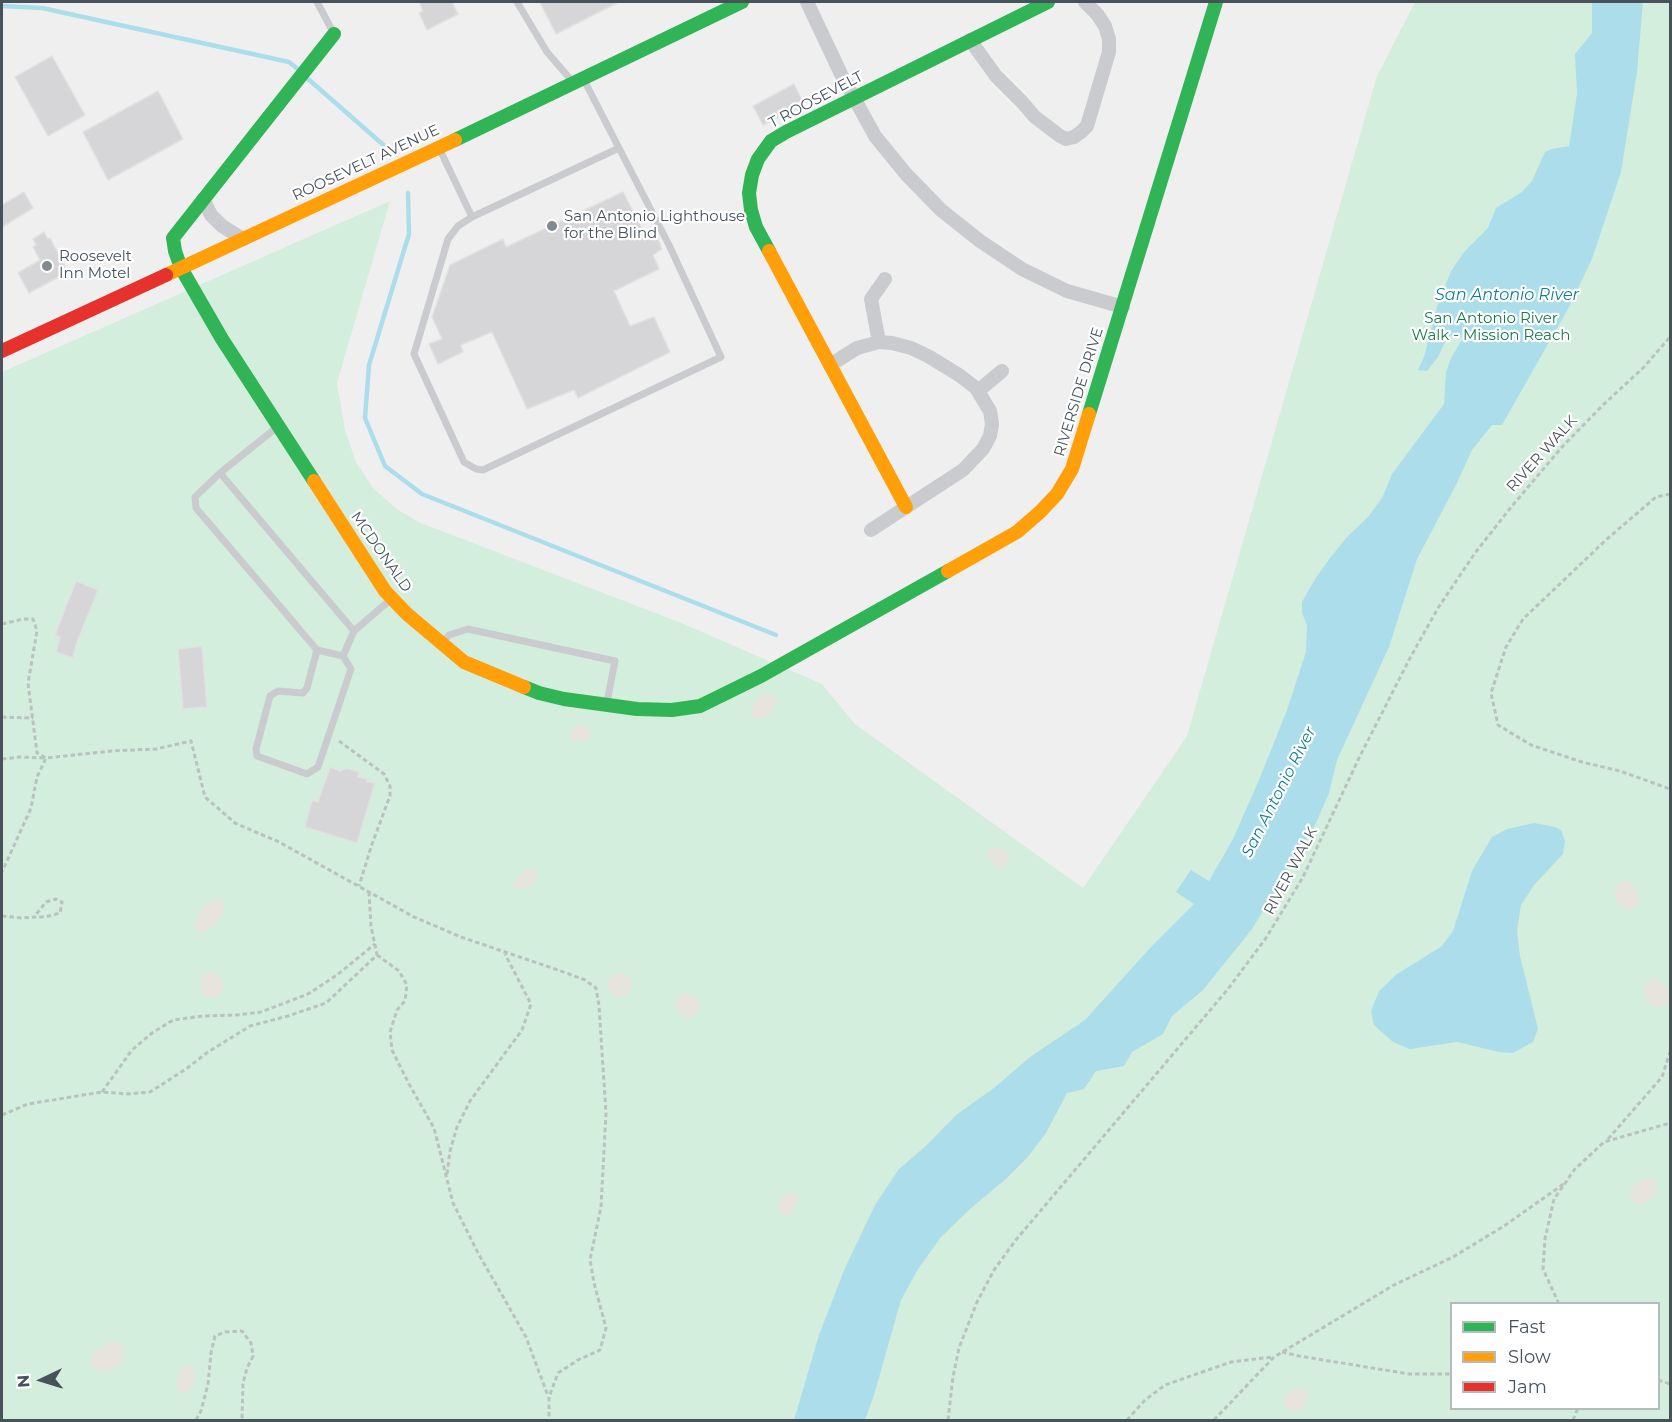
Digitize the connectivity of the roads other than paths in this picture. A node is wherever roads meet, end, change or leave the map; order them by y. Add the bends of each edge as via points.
1 (317, 2) edge
2 (517, 2) edge
3 (742, 2) edge
4 (807, 2) edge
5 (1048, 2) edge
6 (1084, 2) edge
7 (1216, 2) edge
8 (334, 34) joint
9 (970, 40) junction
10 (578, 81) junction
11 (855, 98) junction
12 (438, 148) junction
13 (619, 148) junction
14 (203, 199) junction
15 (472, 217) junction
16 (243, 239) junction
17 (181, 268) junction
18 (885, 279) dead end
19 (1123, 307) junction
20 (879, 342) junction
21 (2, 351) edge
22 (830, 365) junction
23 (1002, 370) dead end
24 (978, 392) junction
25 (278, 426) junction
26 (220, 473) junction
27 (906, 507) junction
28 (871, 530) dead end
29 (392, 598) junction
30 (354, 631) junction
31 (441, 644) junction
32 (317, 651) junction
33 (343, 656) junction
34 (606, 705) junction
35 (700, 706) joint

1 - 8 lane
2 - 10 lane via 547,52
3 - 10 street, ROOSEVELT AVENUE
4 - 11 street
5 - 9 street, T ROOSEVELT
6 - 9 street via 1105,26 1109,52 1087,126 1074,137 1060,136 1035,117 996,76
7 - 19 street, RIVERSIDE DRIVE
8 - 14 street
9 - 11 street, T ROOSEVELT
10 - 12 street, ROOSEVELT AVENUE
10 - 13 lane
11 - 19 street via 875,136 906,174 941,210 980,241 1066,291
11 - 22 street, T ROOSEVELT via 771,141 758,159 749,193 756,227
12 - 15 lane
12 - 16 street, ROOSEVELT AVENUE
13 - 15 lane
13 - 15 lane via 721,357 483,470 464,462 414,354 448,239
14 - 16 street via 211,215
14 - 17 street, MCDONALD via 173,238
16 - 17 street, ROOSEVELT AVENUE
17 - 21 street, ROOSEVELT AVENUE
17 - 25 street, MCDONALD
18 - 20 street via 871,299
19 - 35 street, RIVERSIDE DRIVE via 1072,469 1058,494 1040,512 1017,532 761,676
20 - 22 street via 857,348
20 - 24 street via 928,356
22 - 27 street, T ROOSEVELT
23 - 24 street
24 - 27 street via 992,419 983,449 963,470
25 - 26 lane
25 - 29 street, MCDONALD
26 - 30 lane
26 - 32 lane via 195,496 196,508
27 - 28 street
29 - 30 lane
29 - 31 street, MCDONALD
30 - 33 lane
31 - 34 street, MCDONALD via 464,662 539,693
31 - 34 lane via 449,635 468,629 615,661
32 - 33 lane
32 - 33 lane via 303,693 278,691 270,696 256,749 257,756 307,774 318,767 351,669
34 - 35 street, MCDONALD via 672,710

